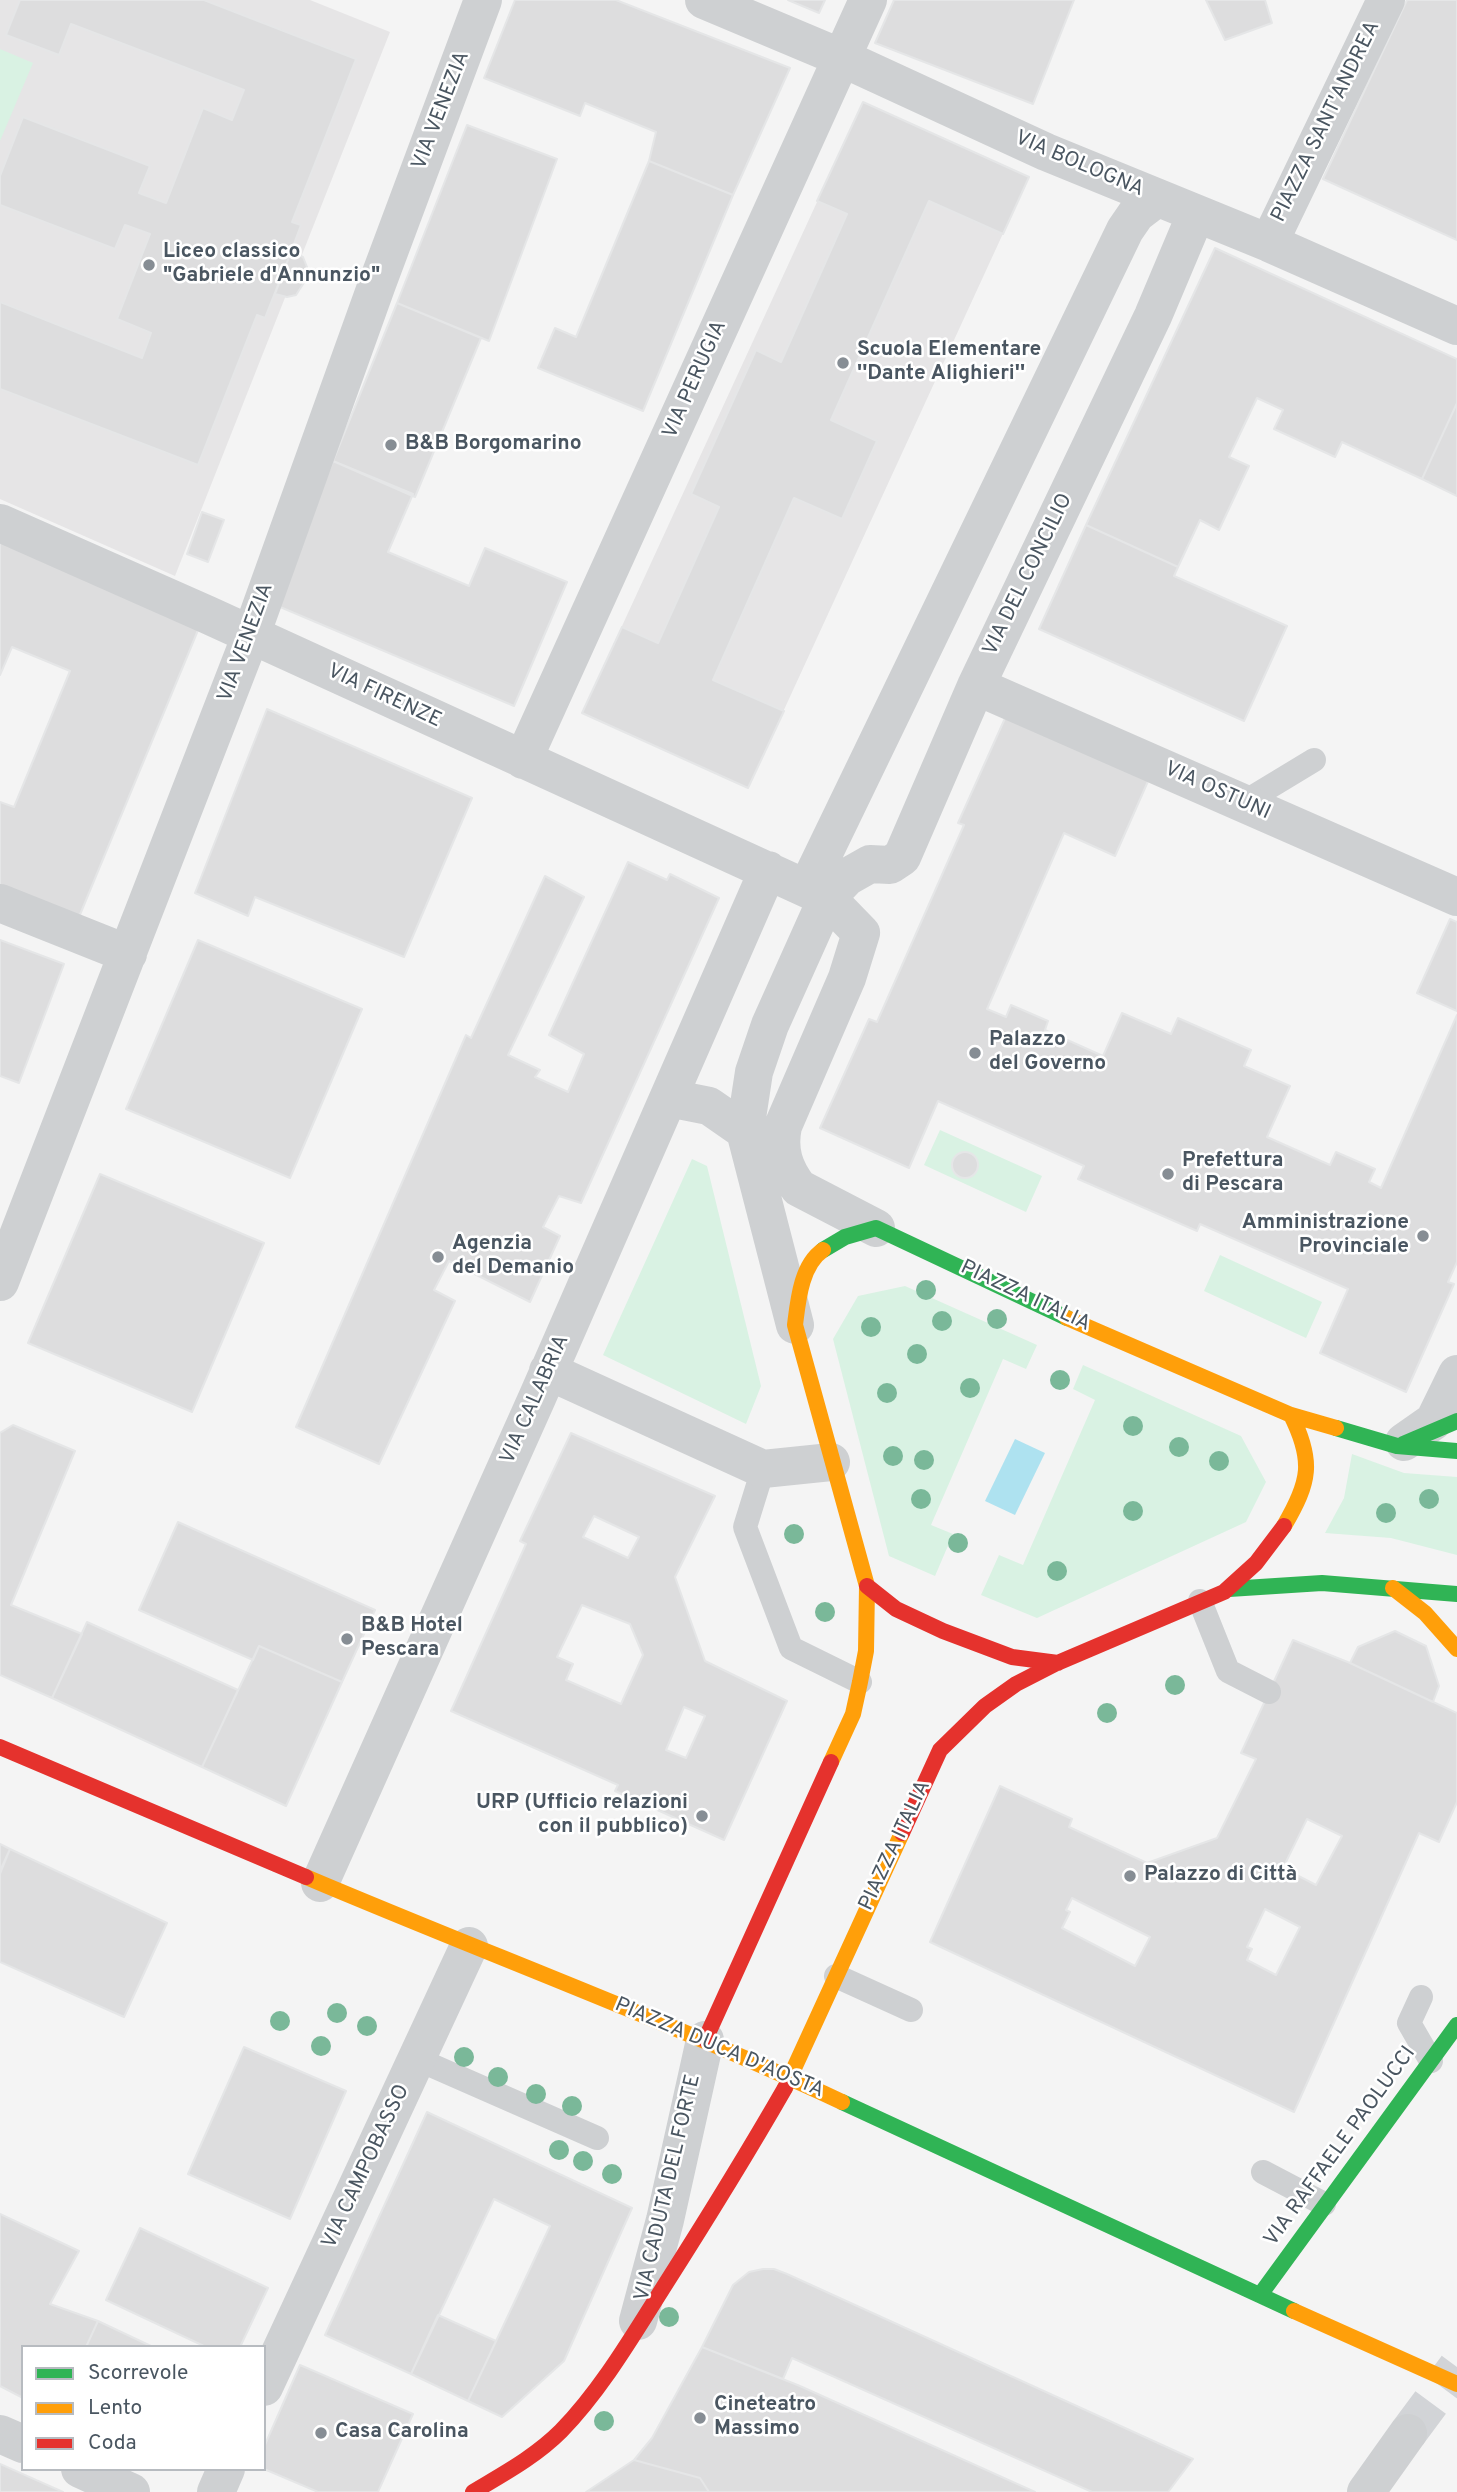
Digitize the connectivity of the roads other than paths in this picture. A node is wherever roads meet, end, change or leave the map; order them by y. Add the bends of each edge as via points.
1 (483, 0) edge
2 (704, 0) edge
3 (868, 0) edge
4 (1386, 0) edge
5 (842, 58) junction
6 (1157, 198) junction
7 (1196, 214) junction
8 (1269, 243) junction
9 (1457, 326) edge
10 (0, 523) edge
11 (251, 635) junction
12 (976, 686) junction
13 (523, 760) junction
14 (1314, 760) dead end
15 (1243, 803) junction
16 (768, 870) junction
17 (817, 893) junction
18 (1457, 897) edge
19 (0, 904) edge
20 (128, 954) junction
21 (669, 1098) junction
22 (745, 1131) junction
23 (876, 1228) junction
24 (0, 1282) edge
25 (795, 1325) junction
26 (548, 1371) junction
27 (1457, 1374) edge
28 (1290, 1415) junction
29 (1457, 1421) edge
30 (1397, 1446) junction
31 (1457, 1451) edge
32 (831, 1462) junction
33 (763, 1469) junction
34 (867, 1586) junction
35 (1394, 1588) junction
36 (1229, 1589) junction
37 (1457, 1594) edge
38 (1200, 1601) junction
39 (1457, 1649) edge
40 (1058, 1663) junction
41 (860, 1682) junction
42 (1269, 1692) dead end
43 (0, 1747) edge
44 (320, 1884) junction
45 (469, 1946) junction
46 (836, 1976) junction
47 (1420, 1997) dead end
48 (911, 2010) dead end
49 (1457, 2025) edge
50 (705, 2040) junction
51 (417, 2059) junction
52 (1431, 2061) junction
53 (791, 2078) junction
54 (597, 2138) dead end
55 (1263, 2172) dead end
56 (1324, 2204) junction
57 (1259, 2295) junction
58 (633, 2336) junction
59 (266, 2383) edge
60 (1457, 2384) edge
61 (1408, 2433) tunnel mouth
62 (0, 2434) edge
63 (21, 2443) edge
64 (84, 2471) edge
65 (225, 2471) edge
66 (131, 2492) edge
67 (216, 2492) edge
68 (473, 2492) edge
69 (1366, 2492) edge

1 - 11 street, VIA VENEZIA
2 - 5 street, VIA BOLOGNA
3 - 5 street, VIA PERUGIA
4 - 8 street, PIAZZA SANT'ANDREA
5 - 6 street, VIA BOLOGNA
5 - 13 street, VIA PERUGIA
6 - 7 street, VIA BOLOGNA
6 - 17 street via 1136,214 1125,230
7 - 8 street, VIA BOLOGNA
7 - 12 street, VIA DEL CONCILIO via 1153,316
8 - 9 street, VIA BOLOGNA
10 - 11 street, VIA FIRENZE
11 - 13 street, VIA FIRENZE
11 - 20 street, VIA VENEZIA
12 - 15 street, VIA OSTUNI
12 - 17 street, VIA DEL CONCILIO via 902,856 890,865 870,864
13 - 16 street, VIA FIRENZE
14 - 15 lane
15 - 18 street, VIA OSTUNI
16 - 17 street
16 - 21 street, VIA CALABRIA
17 - 22 street via 754,1072
17 - 23 street, PIAZZA ITALIA via 861,933 847,978 783,1126 782,1157 799,1188
19 - 20 street
20 - 24 street, VIA VENEZIA
21 - 22 street via 709,1106
21 - 26 street, VIA CALABRIA
22 - 25 street
23 - 25 street via 845,1237 816,1255 800,1288
23 - 28 street, PIAZZA ITALIA
25 - 32 street
26 - 33 street
26 - 44 street, VIA CALABRIA
27 - 30 street via 1434,1421
28 - 30 street, PIAZZA ITALIA
28 - 36 street, PIAZZA ITALIA via 1305,1445 1306,1482 1276,1538
29 - 30 street
30 - 31 street, PIAZZA ITALIA
32 - 33 street
32 - 34 street
33 - 41 lane via 745,1527 791,1648
34 - 40 street via 896,1609 943,1631 1012,1657
34 - 41 street via 866,1651
35 - 36 street via 1322,1583
35 - 37 street
35 - 39 street via 1425,1613
36 - 38 street, PIAZZA ITALIA
38 - 40 street, PIAZZA ITALIA
38 - 42 lane via 1228,1671
40 - 46 street, PIAZZA ITALIA via 972,1715 940,1750
41 - 50 street via 853,1714
43 - 44 street, PIAZZA DUCA D'AOSTA
44 - 45 street, PIAZZA DUCA D'AOSTA
45 - 50 street, PIAZZA DUCA D'AOSTA
45 - 51 street, VIA CAMPOBASSO
46 - 48 lane
46 - 53 street, PIAZZA ITALIA
47 - 52 lane via 1409,2023
49 - 52 street, VIA RAFFAELE PAOLUCCI
50 - 53 street, PIAZZA DUCA D'AOSTA
50 - 58 street, VIA CADUTA DEL FORTE via 665,2220
51 - 54 lane
51 - 59 street, VIA CAMPOBASSO
52 - 56 street, VIA RAFFAELE PAOLUCCI
53 - 57 street, PIAZZA DUCA D'AOSTA
53 - 58 street, VIA CADUTA DEL FORTE
55 - 56 lane
56 - 57 street, VIA RAFFAELE PAOLUCCI
57 - 60 street, PIAZZA DUCA D'AOSTA, bridge
58 - 68 street, VIA CADUTA DEL FORTE via 560,2432 532,2456
61 - 69 street
62 - 63 street
64 - 66 street
65 - 67 street

